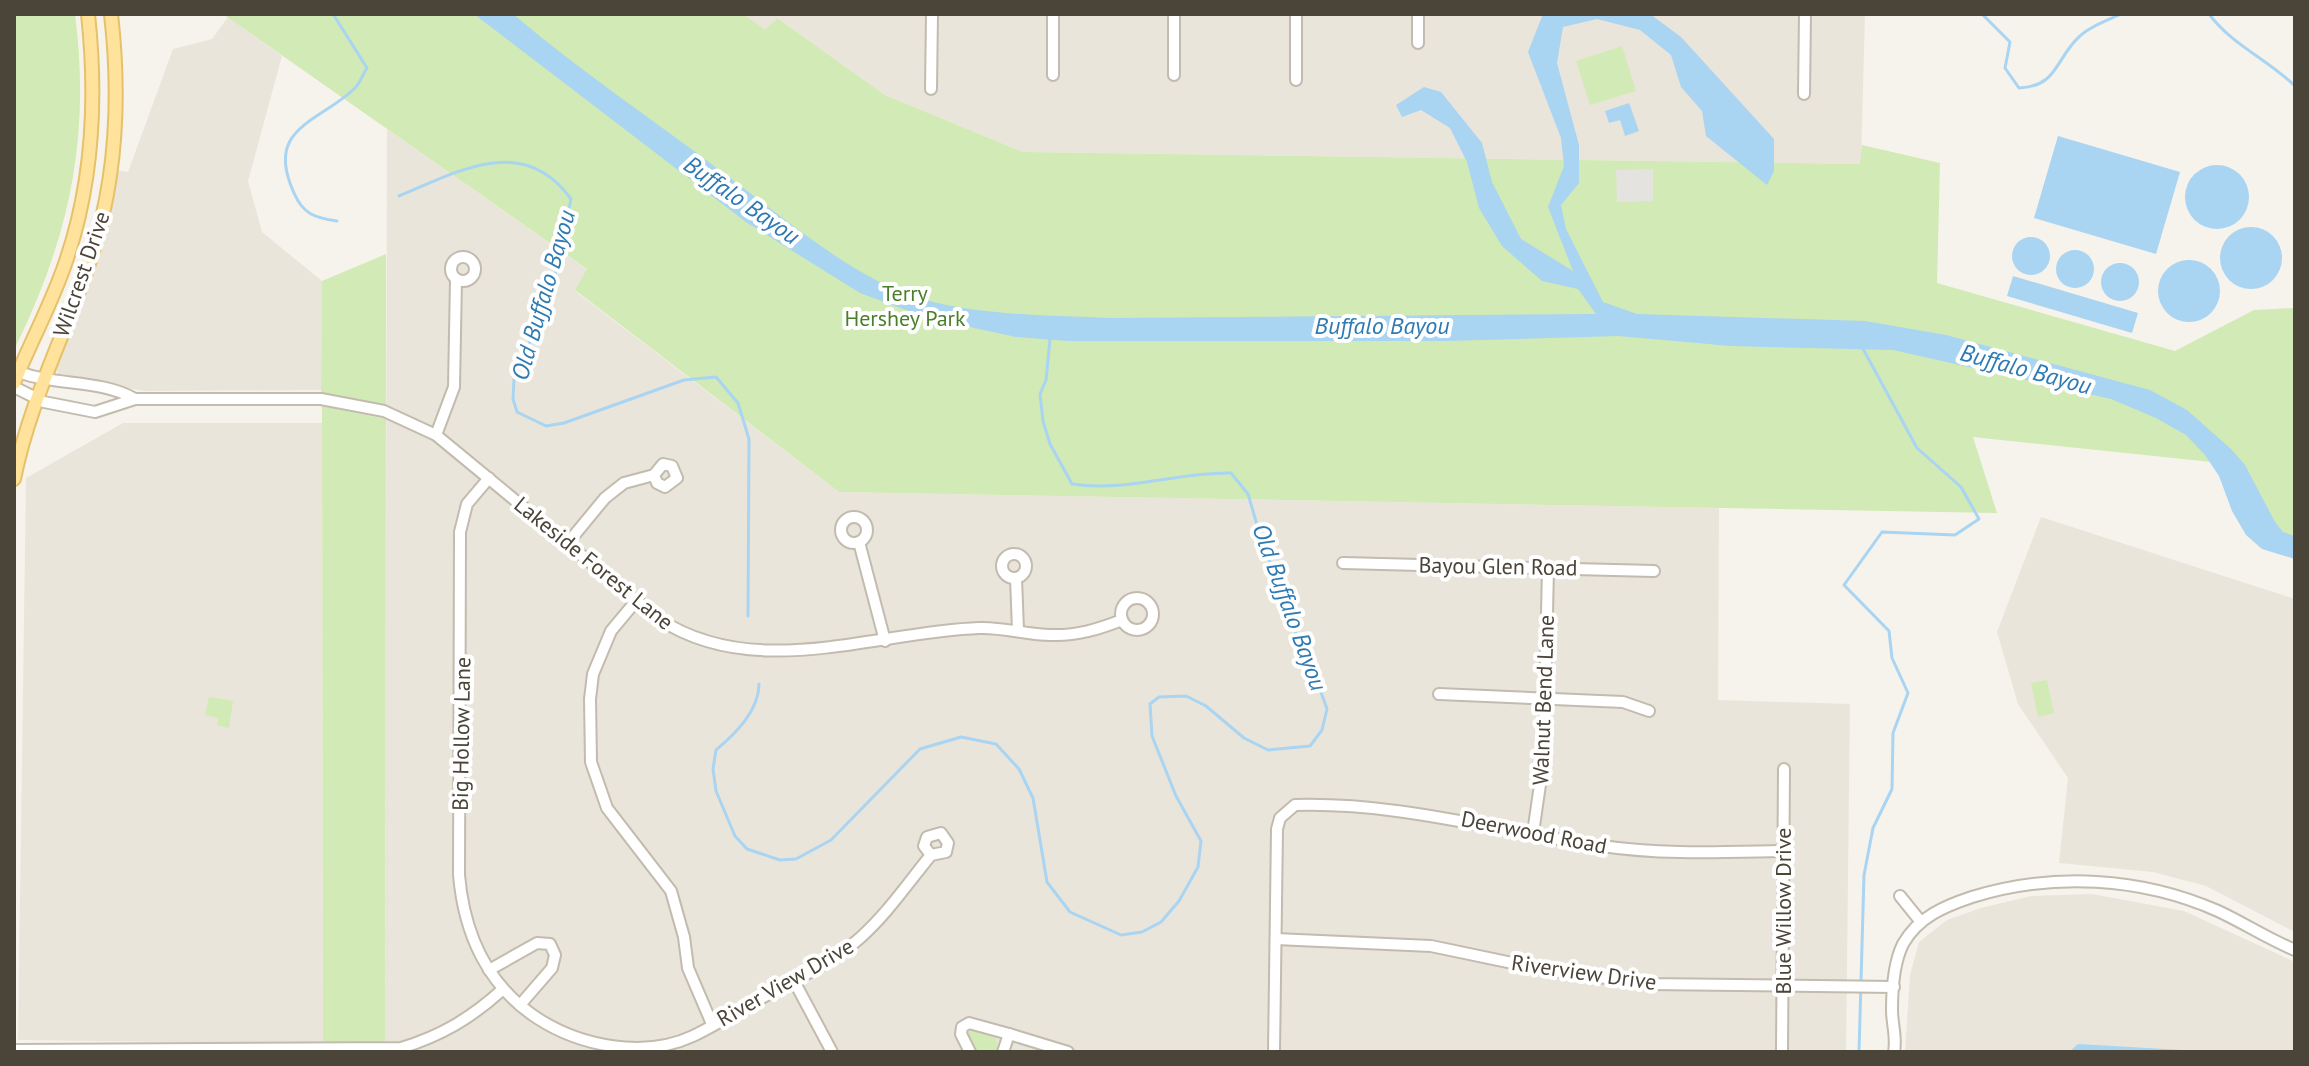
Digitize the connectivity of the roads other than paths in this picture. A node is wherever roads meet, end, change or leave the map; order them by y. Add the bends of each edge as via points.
1 (88, 14) edge
2 (111, 14) edge
3 (932, 14) edge
4 (1053, 14) edge
5 (1174, 14) edge
6 (1296, 14) edge
7 (1418, 14) edge
8 (1805, 14) edge
9 (1418, 43) dead end
10 (1053, 75) dead end
11 (1174, 75) dead end
12 (1296, 80) dead end
13 (931, 89) dead end
14 (1804, 94) dead end
15 (456, 279) dead end
16 (16, 381) edge
17 (41, 381) junction
18 (36, 395) junction
19 (135, 399) junction
20 (436, 435) junction
21 (654, 475) dead end
22 (489, 478) junction
23 (14, 479) edge
24 (859, 542) dead end
25 (567, 544) junction
26 (1343, 563) dead end
27 (1548, 567) junction
28 (1654, 571) dead end
29 (1016, 578) dead end
30 (636, 601) junction
31 (1122, 620) dead end
32 (1018, 630) junction
33 (885, 641) junction
34 (1439, 694) dead end
35 (1545, 699) junction
36 (1649, 711) dead end
37 (1784, 769) dead end
38 (1533, 833) junction
39 (1784, 851) junction
40 (931, 855) dead end
41 (1900, 896) dead end
42 (1921, 922) junction
43 (1276, 939) junction
44 (2295, 950) edge
45 (489, 970) junction
46 (794, 981) junction
47 (1783, 985) junction
48 (1894, 987) junction
49 (502, 990) junction
50 (520, 1005) junction
51 (712, 1024) junction
52 (1009, 1034) junction
53 (14, 1050) edge
54 (306, 1051) edge
55 (832, 1052) edge
56 (970, 1052) edge
57 (1003, 1052) edge
58 (1068, 1052) edge
59 (1274, 1052) edge
60 (1782, 1052) edge
61 (1894, 1052) edge

1 - 16 main road, Wilcrest Drive via 92,117 81,207 66,263
2 - 17 main road, Wilcrest Drive via 117,85 108,188 87,270
3 - 13 street
4 - 10 street
5 - 11 street
6 - 12 street
7 - 9 street
8 - 14 street
15 - 20 street via 454,387
16 - 17 street, Lakeside Forest Lane
16 - 18 street, Lakeside Forest Lane
17 - 18 main road, Wilcrest Drive
17 - 19 street, Lakeside Forest Lane via 111,390
18 - 19 street, Lakeside Forest Lane via 44,402 95,412
18 - 23 main road, Wilcrest Drive
19 - 20 street, Lakeside Forest Lane via 347,402 384,411
20 - 22 street, Lakeside Forest Lane
21 - 25 street via 624,483 605,498
22 - 25 street, Lakeside Forest Lane
22 - 45 street, Big Hollow Lane via 467,504 460,532 459,875 463,912
24 - 33 street
25 - 30 street, Lakeside Forest Lane
26 - 27 street, Bayou Glen Road
27 - 28 street, Bayou Glen Road
27 - 35 street, Walnut Bend Lane
29 - 32 street
30 - 33 street, Lakeside Forest Lane via 684,635 719,647 842,647
30 - 51 street via 611,631 596,665 590,699 591,762 607,808 671,891 688,968
31 - 32 street, Lakeside Forest Lane via 1070,635
32 - 33 street, Lakeside Forest Lane via 947,630
34 - 35 street
35 - 36 street via 1623,702
35 - 38 street, Walnut Bend Lane via 1542,783
37 - 39 street, Blue Willow Drive
38 - 39 street, Deerwood Road via 1644,850
38 - 43 street, Deerwood Road via 1399,809 1307,805 1286,810 1277,829
39 - 47 street, Blue Willow Drive
40 - 46 street, River View Drive via 860,938
41 - 42 street
42 - 44 street via 1943,907 1985,893 2040,883 2098,882 2143,887 2196,902
42 - 48 street via 1899,953
43 - 47 street, Riverview Drive via 1407,944 1649,984
43 - 59 street
45 - 49 street, Big Hollow Lane
45 - 50 street via 537,943 550,944 555,955 552,968
46 - 51 street, River View Drive
46 - 55 street
47 - 48 street, Riverview Drive
47 - 60 street, Blue Willow Drive
48 - 61 street
49 - 50 street, River View Drive
49 - 54 street via 434,1038 401,1048
50 - 51 street, River View Drive via 549,1026 610,1046 666,1044
52 - 56 street via 969,1023 961,1034
52 - 57 street
52 - 58 street
53 - 54 street

